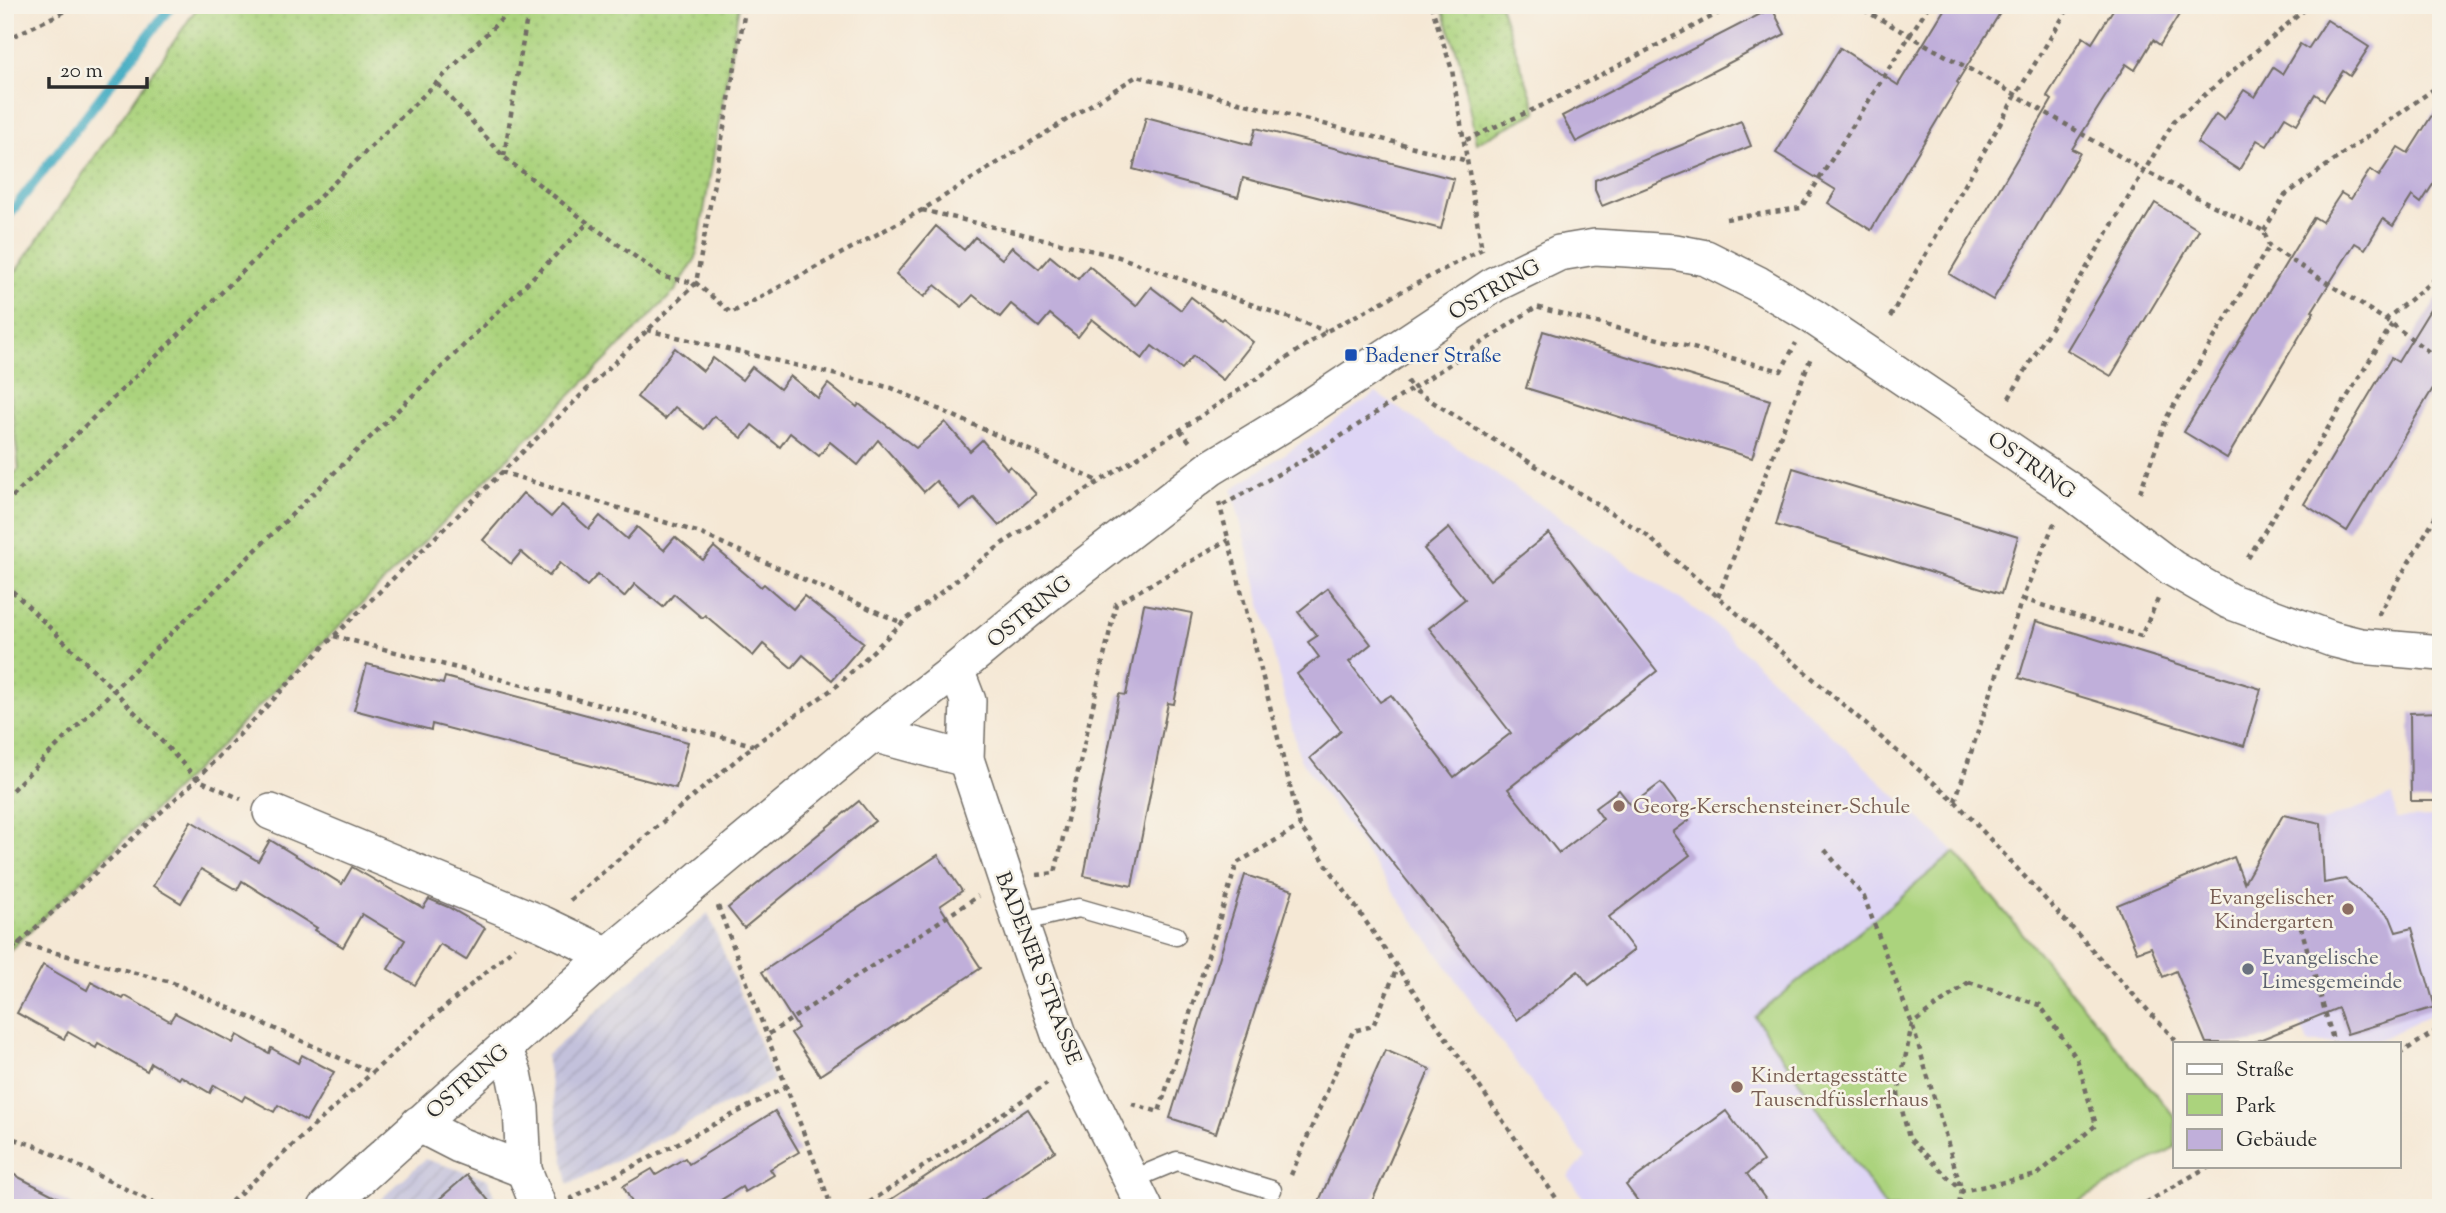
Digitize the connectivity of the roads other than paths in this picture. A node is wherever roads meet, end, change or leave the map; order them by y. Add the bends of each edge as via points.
1 (2441, 653) edge
2 (956, 670) junction
3 (873, 734) junction
4 (966, 759) junction
5 (271, 812) road end
6 (1020, 922) junction
7 (1176, 936) dead end
8 (608, 955) junction
9 (504, 1048) junction
10 (418, 1124) junction
11 (524, 1170) junction
12 (1280, 1187) road end
13 (1138, 1194) edge
14 (326, 1208) edge
15 (539, 1208) edge

1 - 2 street, OSTRING via 2360,646 2229,601 2172,568 2068,489 1758,284 1706,258 1595,247 1559,253 1495,284 1211,468
2 - 3 street, OSTRING
2 - 4 street, BADENER STRASSE via 968,701
3 - 4 street
3 - 8 street, OSTRING
4 - 6 street, BADENER STRASSE
5 - 8 street via 543,923
6 - 7 lane via 1079,908
6 - 13 street, BADENER STRASSE via 1060,1037
8 - 9 street, OSTRING
9 - 10 street, OSTRING
9 - 11 street via 521,1108
10 - 11 street
10 - 14 street, OSTRING
11 - 15 street
12 - 13 lane via 1177,1161

